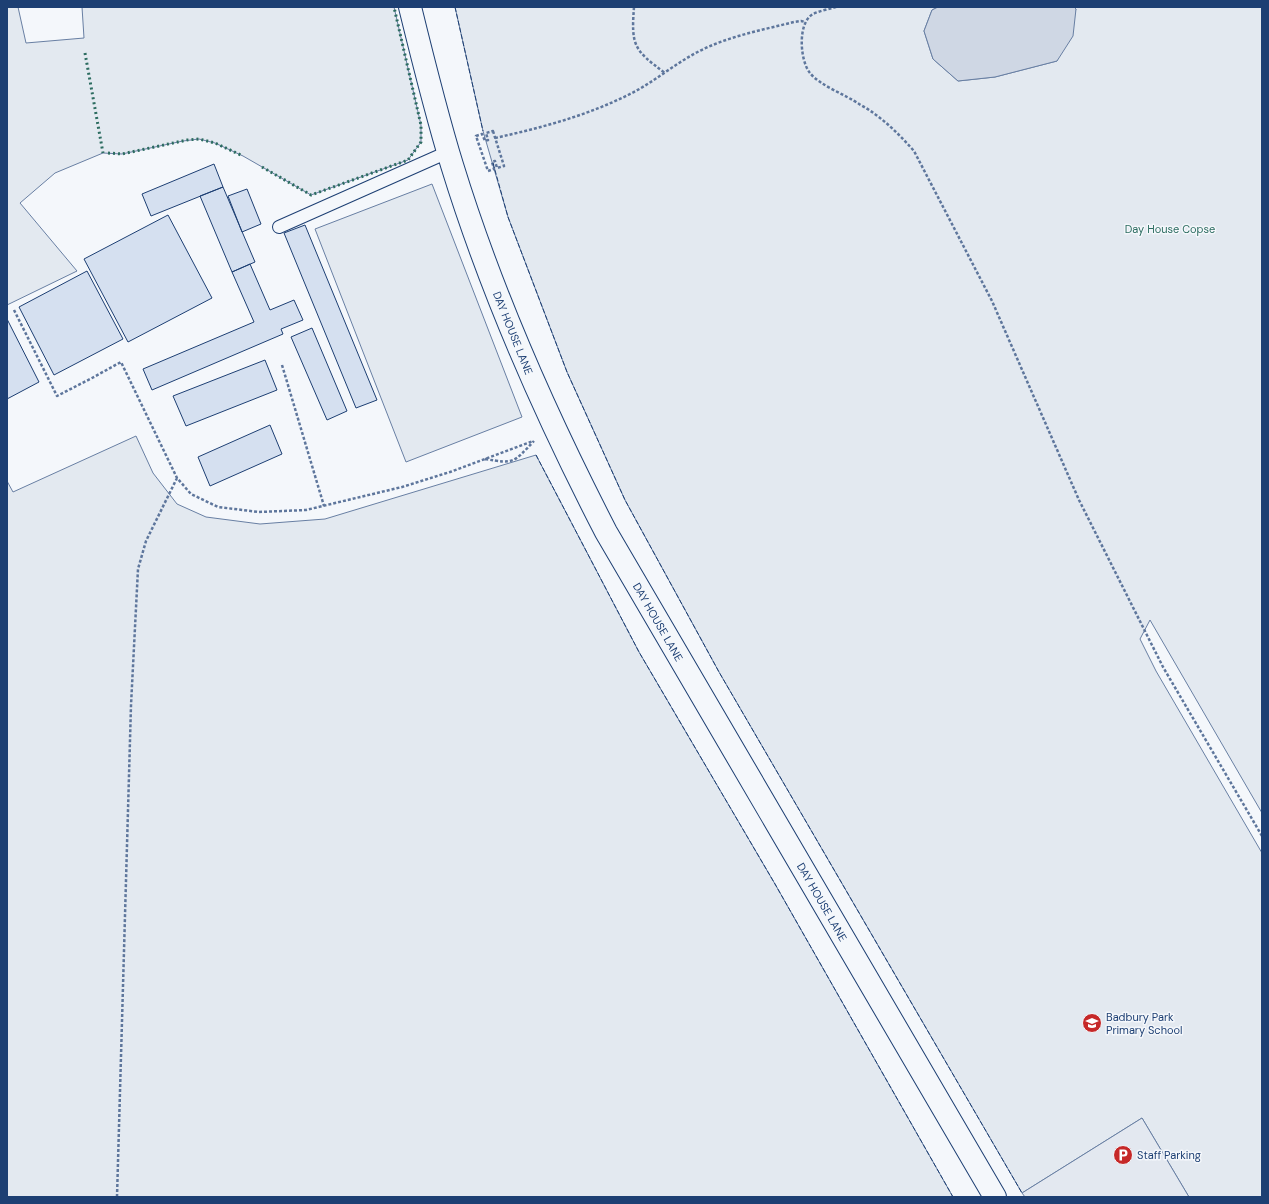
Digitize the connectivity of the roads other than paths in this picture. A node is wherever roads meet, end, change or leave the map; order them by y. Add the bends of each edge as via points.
1 (410, 7) edge
2 (448, 152) junction
3 (279, 227) dead end
4 (995, 1197) edge

1 - 2 street, DAY HOUSE LANE
2 - 3 lane
2 - 4 street, DAY HOUSE LANE via 489,273 523,359 556,433 606,532

